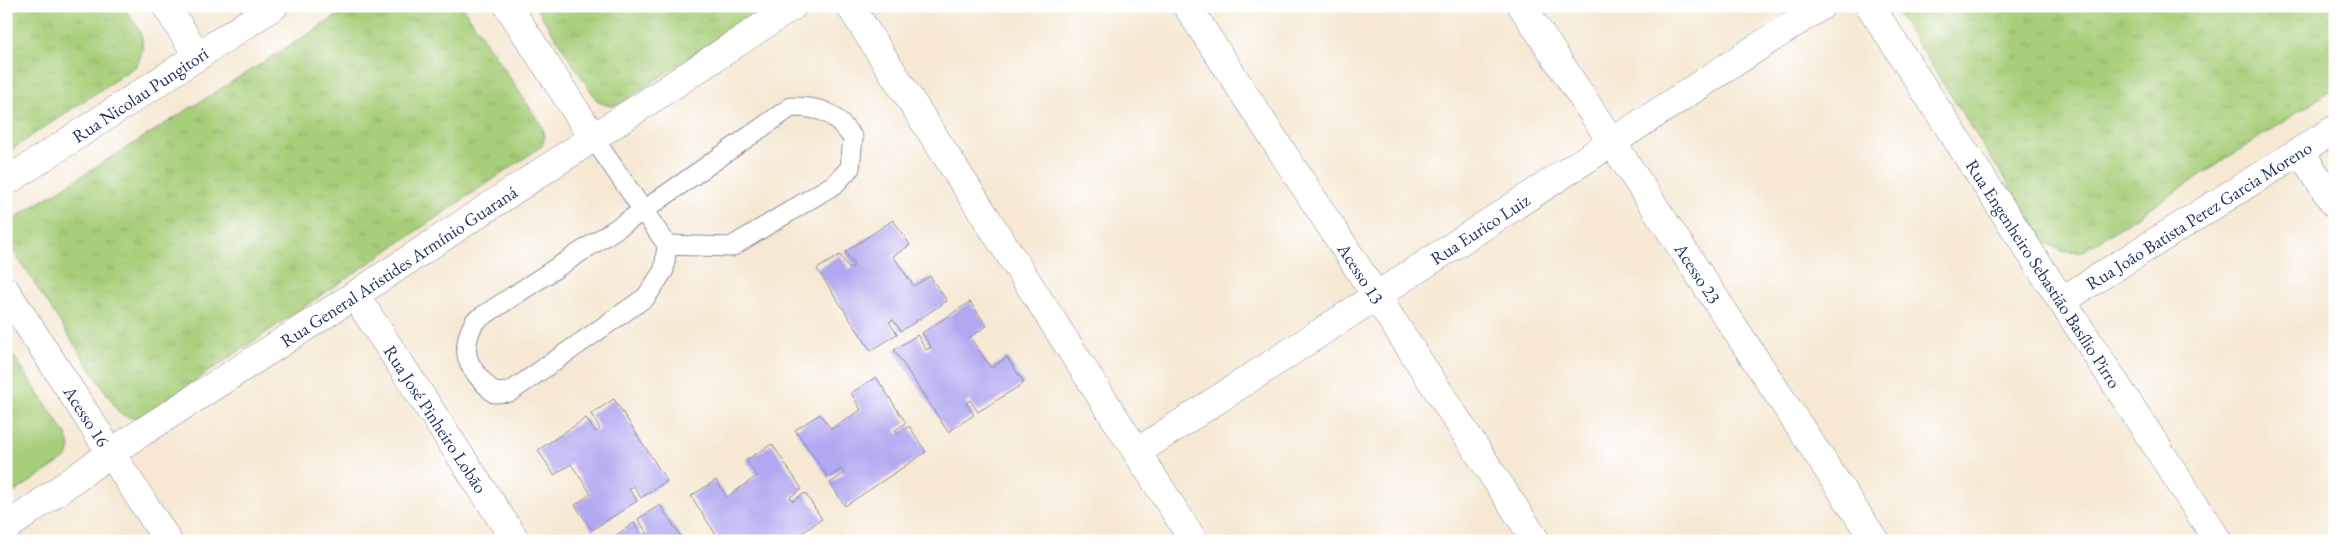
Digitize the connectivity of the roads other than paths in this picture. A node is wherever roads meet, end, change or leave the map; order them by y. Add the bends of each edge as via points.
1 (166, 6) edge
2 (274, 6) edge
3 (508, 6) edge
4 (793, 6) edge
5 (850, 6) edge
6 (1187, 6) edge
7 (1522, 6) edge
8 (1822, 6) edge
9 (1870, 6) edge
10 (198, 56) junction
11 (2335, 129) edge
12 (594, 139) junction
13 (1612, 143) junction
14 (2300, 151) junction
15 (6, 182) edge
16 (2335, 205) edge
17 (643, 210) junction
18 (667, 245) junction
19 (6, 291) edge
20 (355, 295) junction
21 (1376, 296) junction
22 (2062, 300) junction
23 (1137, 452) junction
24 (111, 453) junction
25 (6, 528) edge
26 (168, 541) edge
27 (516, 541) edge
28 (1194, 541) edge
29 (1536, 541) edge
30 (1875, 541) edge
31 (2218, 541) edge

1 - 10 street
2 - 10 street, Rua Nicolau Pungitori
3 - 12 street
4 - 12 street, Rua General Aristides Armínio Guaraná
5 - 23 street
6 - 21 street, Acesso 13
7 - 13 street, Acesso 23
8 - 13 street, Rua Eurico Luiz
9 - 22 street, Rua Engenheiro Sebastião Basílio Pirro
10 - 15 street, Rua Nicolau Pungitori
11 - 14 street, Rua João Batista Perez Garcia Moreno
12 - 17 lane
12 - 20 street, Rua General Aristides Armínio Guaraná
13 - 21 street, Rua Eurico Luiz
13 - 30 street, Acesso 23
14 - 16 street
14 - 22 street, Rua João Batista Perez Garcia Moreno
17 - 18 lane
17 - 18 lane via 791,107 814,107 838,119 853,138 850,168 835,184 730,247
17 - 18 lane via 476,321 467,336 465,353 477,376 494,393 510,392 646,297 664,270
19 - 24 street, Acesso 16
20 - 24 street, Rua General Aristides Armínio Guaraná
20 - 27 street, Rua José Pinheiro Lobão
21 - 23 street, Rua Eurico Luiz
21 - 29 street, Acesso 13
22 - 31 street, Rua Engenheiro Sebastião Basílio Pirro
23 - 28 street
24 - 25 street, Rua General Aristides Armínio Guaraná
24 - 26 street, Acesso 16

